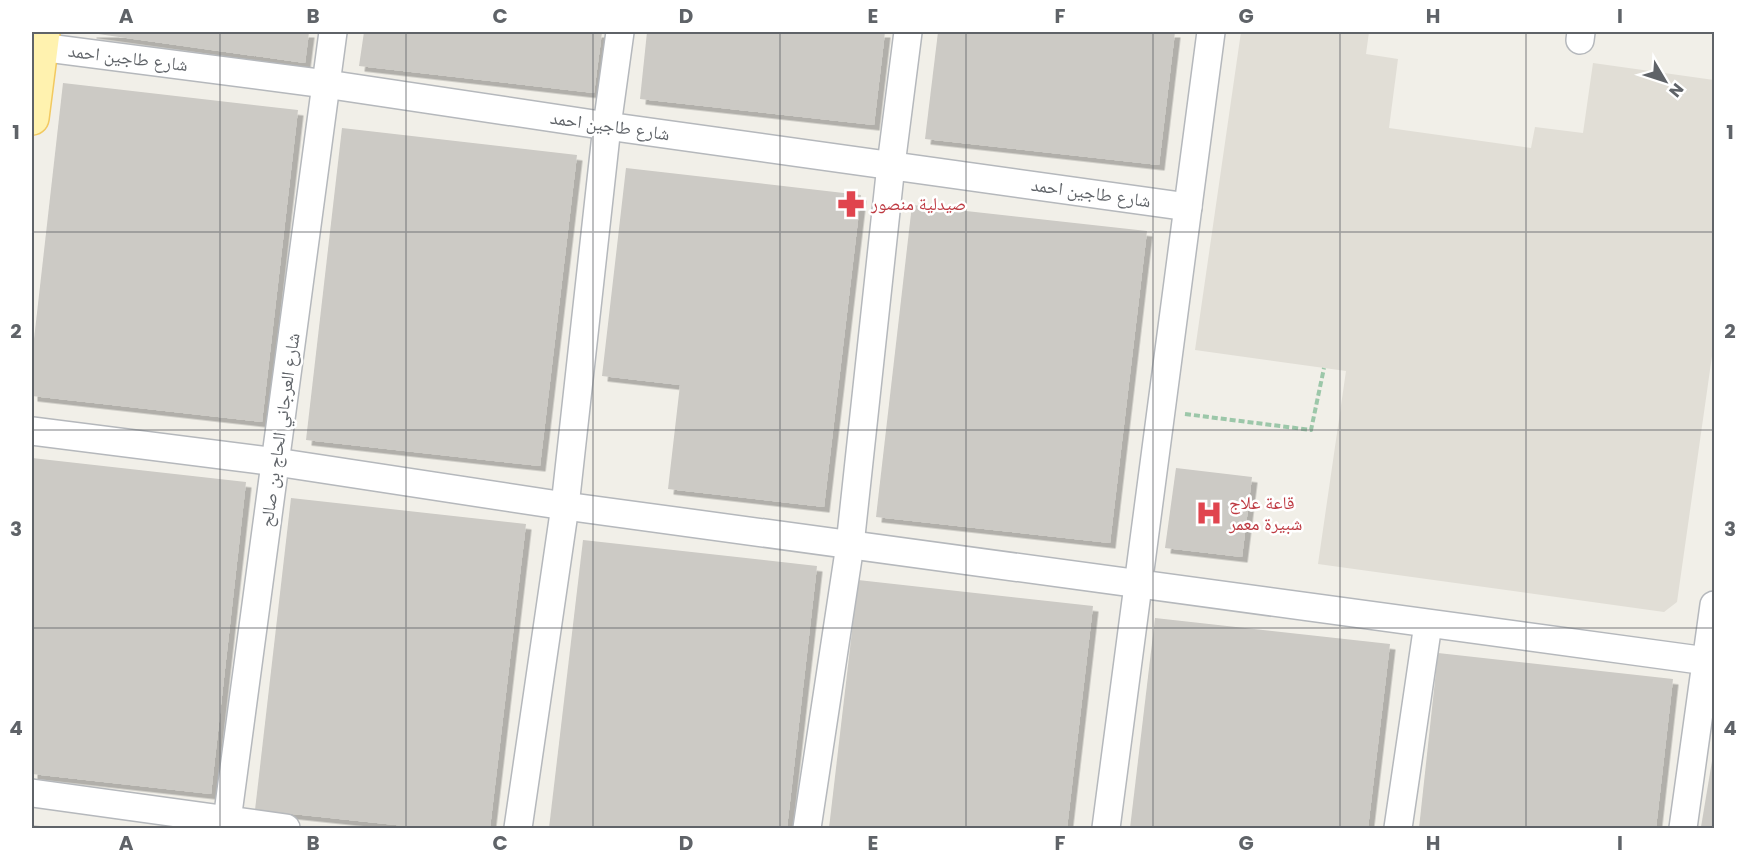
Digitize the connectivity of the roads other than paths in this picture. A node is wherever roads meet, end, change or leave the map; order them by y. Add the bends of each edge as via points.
1 (333, 32) edge
2 (620, 32) edge
3 (908, 32) edge
4 (1211, 32) edge
5 (39, 42) edge
6 (326, 84) junction
7 (32, 118) edge
8 (607, 126) junction
9 (891, 165) junction
10 (1188, 207) junction
11 (32, 431) edge
12 (276, 462) junction
13 (565, 506) junction
14 (850, 545) junction
15 (1138, 584) junction
16 (1714, 605) edge
17 (1428, 624) junction
18 (1711, 662) edge
19 (32, 793) edge
20 (227, 824) edge
21 (286, 828) edge
22 (518, 828) edge
23 (807, 828) edge
24 (1106, 828) edge
25 (1398, 828) edge
26 (1683, 828) edge

1 - 6 street, شارع العرجاني الحاج بن صالح
2 - 8 street
3 - 9 street
4 - 10 street
5 - 6 street, شارع طاجين احمد
5 - 7 main road
6 - 8 street, شارع طاجين احمد
6 - 12 street, شارع العرجاني الحاج بن صالح
8 - 9 street, شارع طاجين احمد
8 - 13 street
9 - 10 street, شارع طاجين احمد
9 - 14 street
10 - 15 street
11 - 12 street
12 - 13 street
12 - 20 street, شارع العرجاني الحاج بن صالح
13 - 14 street
13 - 22 street
14 - 15 street
14 - 23 street
15 - 17 street
15 - 24 street
16 - 18 street
17 - 18 street
17 - 25 street
18 - 26 street
19 - 20 street
20 - 21 street

